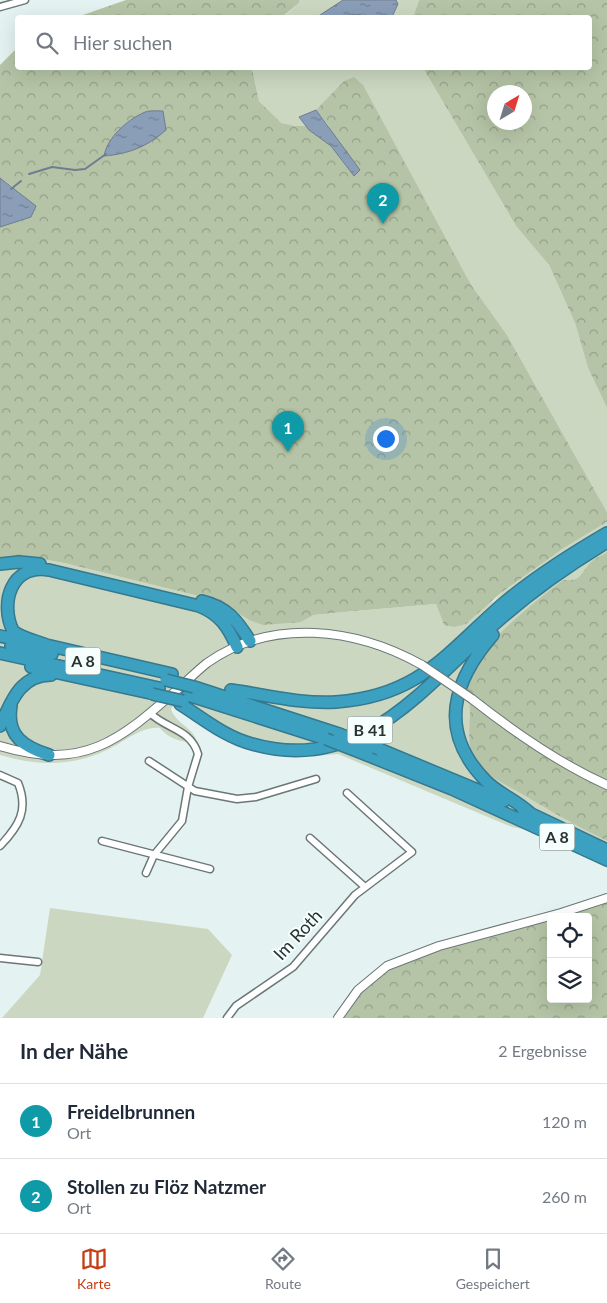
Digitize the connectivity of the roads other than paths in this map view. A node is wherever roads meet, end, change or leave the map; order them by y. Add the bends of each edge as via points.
1 (24, 0) edge
2 (0, 7) edge
3 (607, 532) edge
4 (607, 542) edge
5 (0, 564) edge
6 (526, 598) junction
7 (0, 636) edge
8 (250, 641) junction
9 (0, 644) edge
10 (49, 646) junction
11 (238, 647) junction
12 (0, 653) edge
13 (0, 661) edge
14 (80, 678) junction
15 (162, 684) junction
16 (231, 690) junction
17 (189, 694) junction
18 (12, 700) junction
19 (150, 713) junction
20 (0, 726) edge
21 (322, 728) junction
22 (0, 746) edge
23 (49, 755) junction
24 (149, 761) dead end
25 (0, 775) edge
26 (316, 778) dead end
27 (607, 785) edge
28 (188, 787) junction
29 (347, 793) dead end
30 (530, 813) junction
31 (310, 838) dead end
32 (102, 841) dead end
33 (0, 846) edge
34 (607, 850) edge
35 (154, 855) junction
36 (607, 860) edge
37 (210, 869) dead end
38 (146, 873) dead end
39 (365, 887) junction
40 (607, 898) edge
41 (0, 958) edge
42 (38, 962) dead end
43 (227, 1018) edge
44 (338, 1018) edge

1 - 2 street
3 - 16 highway, B 41 via 542,574 505,602 440,663 400,687 360,699 311,703
4 - 6 highway, B 41
5 - 8 highway via 49,565 213,604 233,616
6 - 17 highway, B 41 via 412,702 379,726 350,740 296,750 252,744 223,732
6 - 30 highway via 475,658 462,680 455,710 459,738 476,770 497,790
7 - 10 highway
8 - 11 street
8 - 27 street, bridge via 300,633 342,635 381,645 422,665 538,747
9 - 15 highway, A 8
10 - 11 highway via 15,632 4,618 1,603 6,587 16,575 29,570 48,570 199,606 223,621
10 - 15 highway
11 - 19 street via 208,664
12 - 15 highway, A 8
13 - 14 highway
14 - 15 highway
14 - 18 highway via 39,676 23,685
15 - 17 highway, A 8, bridge
15 - 17 highway, bridge
16 - 17 highway
16 - 21 highway via 281,708
17 - 21 highway, A 8
17 - 36 highway, A 8, bridge via 367,755 452,789
18 - 20 highway
18 - 23 highway via 10,714 17,738 30,749
19 - 23 street via 110,743 89,750
19 - 28 street via 185,733 196,748 197,759
21 - 30 highway, A 8, bridge
22 - 23 street
24 - 28 street
25 - 33 street via 18,783 24,798 23,812
26 - 28 street via 248,798 202,794
28 - 35 street via 182,821
29 - 39 street, Im Roth via 412,852
30 - 34 highway, A 8
31 - 39 street
32 - 35 street
35 - 37 street
35 - 38 street
39 - 43 street, Im Roth via 299,962 236,1006
40 - 44 street via 439,946 386,966 358,990
41 - 42 street

